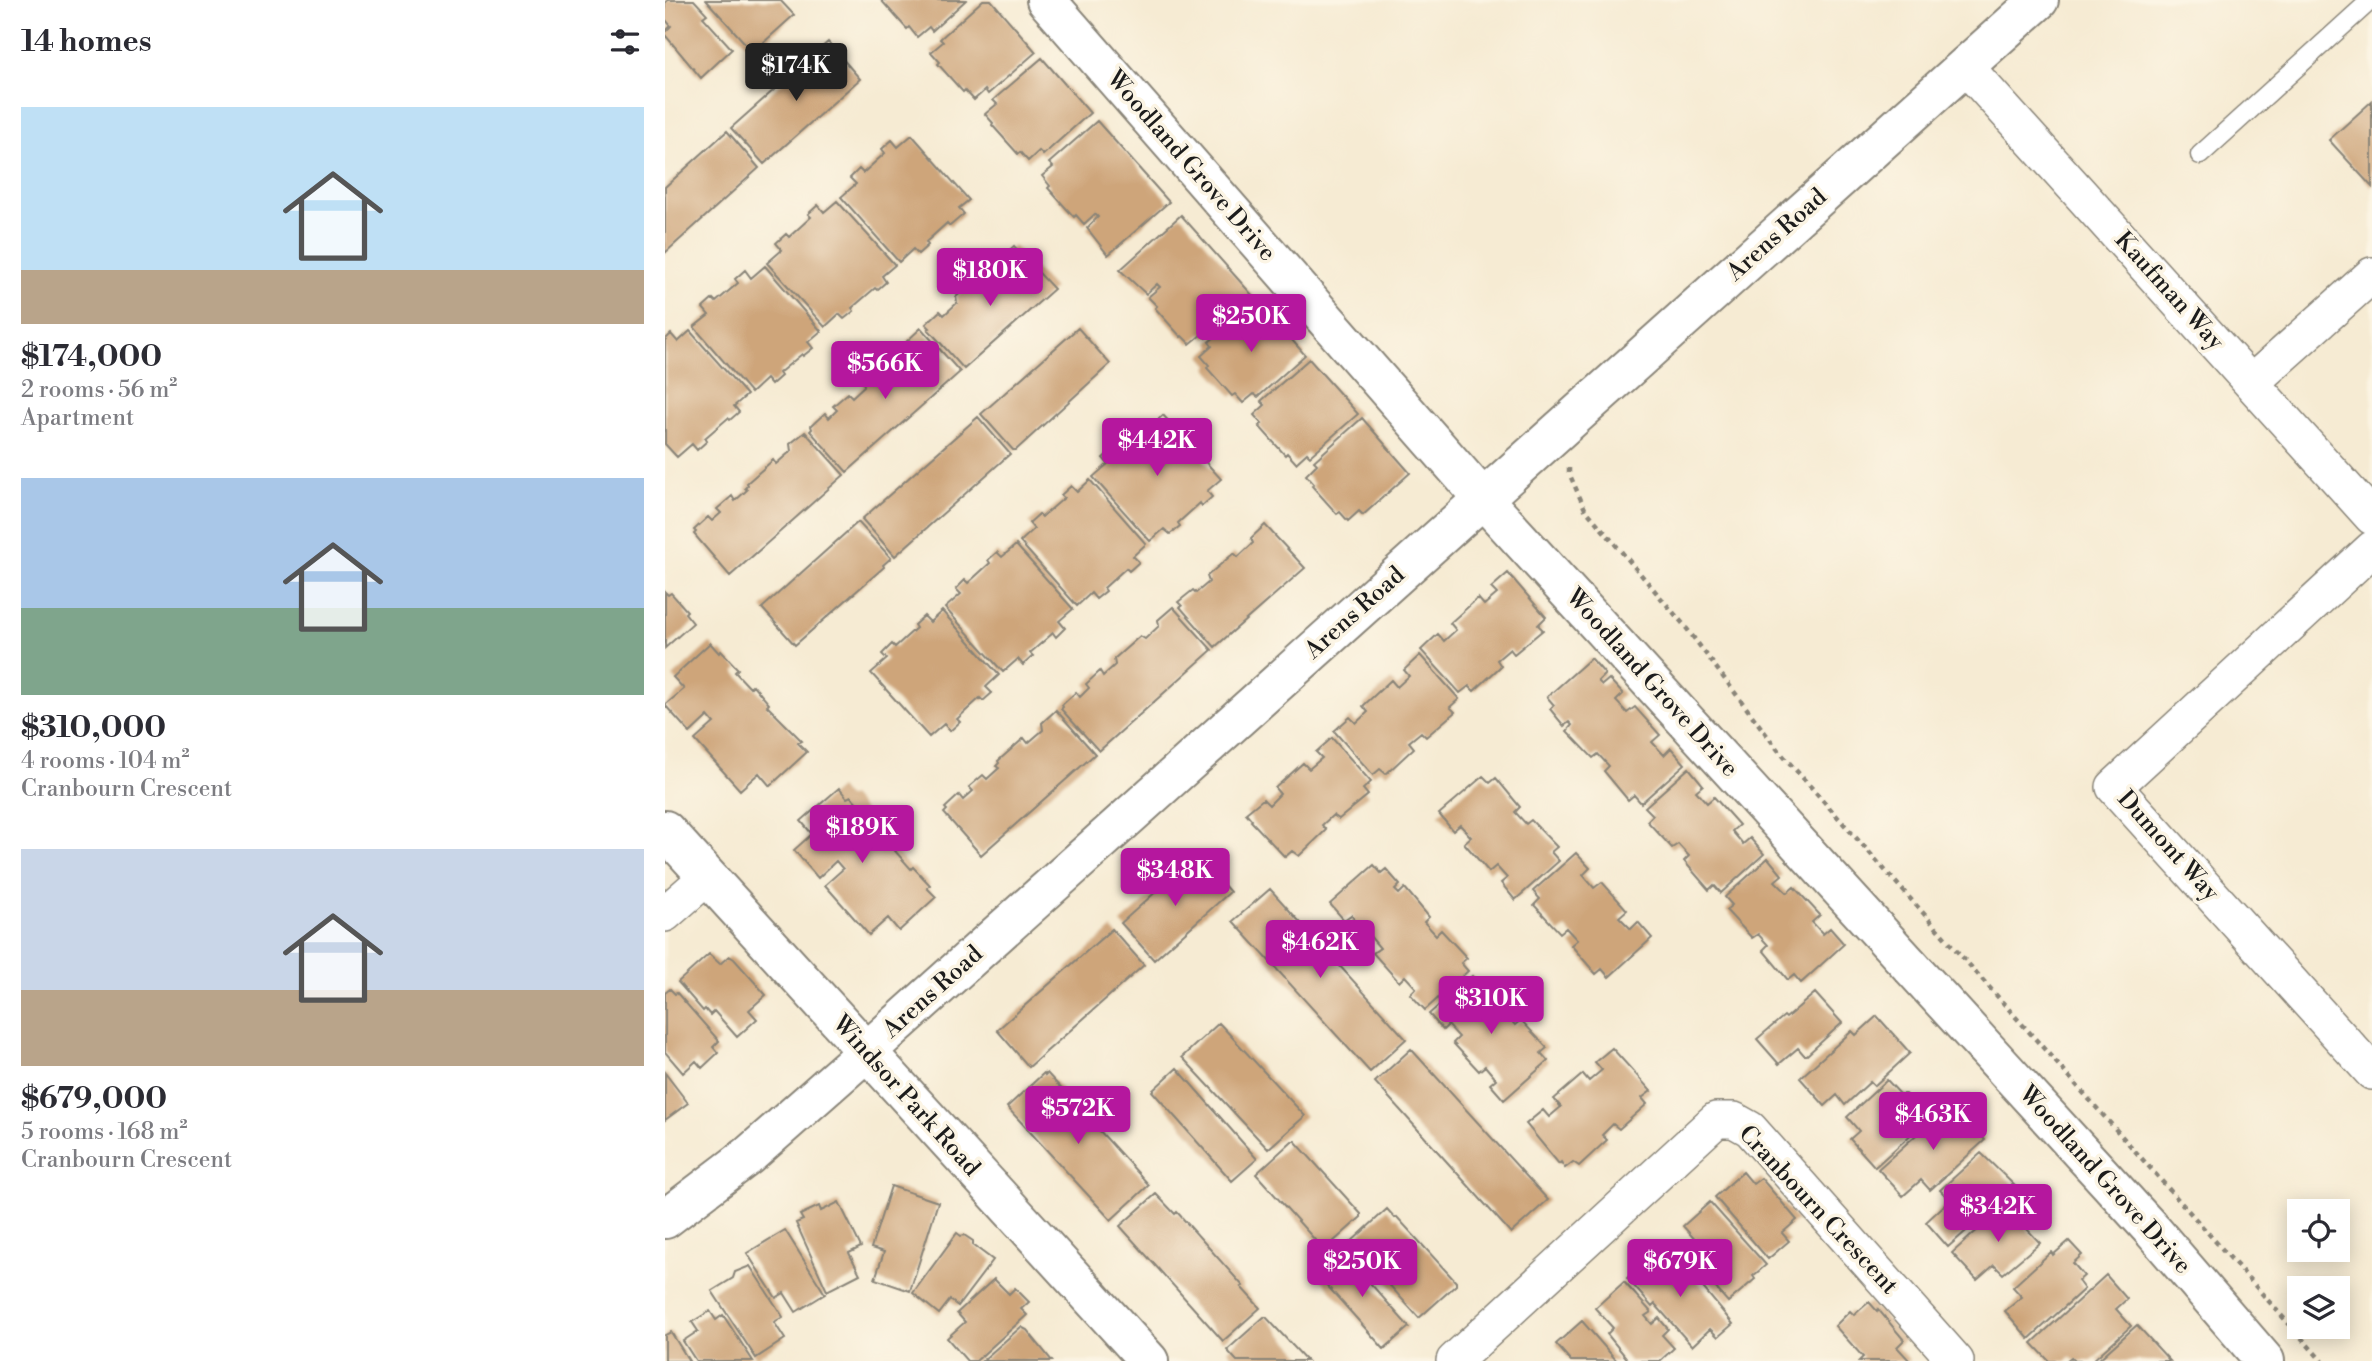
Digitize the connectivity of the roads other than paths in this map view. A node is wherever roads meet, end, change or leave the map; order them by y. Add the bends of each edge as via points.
1 (1046, 0) edge
2 (2039, 0) edge
3 (2371, 0) edge
4 (1965, 66) junction
5 (2200, 155) dead end
6 (2372, 275) edge
7 (2251, 383) junction
8 (1483, 499) junction
9 (2372, 517) edge
10 (2372, 549) edge
11 (665, 830) edge
12 (706, 878) junction
13 (665, 914) edge
14 (866, 1052) junction
15 (2372, 1072) edge
16 (665, 1219) edge
17 (1149, 1361) edge
18 (1454, 1361) edge
19 (1956, 1361) edge
20 (2265, 1361) edge

1 - 8 street, Woodland Grove Drive
2 - 4 street, Arens Road
3 - 5 lane
4 - 7 street, Kaufman Way
4 - 8 street, Arens Road
6 - 7 street
7 - 9 street, Kaufman Way
8 - 14 street, Arens Road
8 - 20 street, Woodland Grove Drive via 2143,1221
10 - 15 street, Dumont Way via 2114,787
11 - 12 street, Windsor Park Road
12 - 13 street
12 - 14 street, Windsor Park Road
14 - 16 street, Arens Road via 748,1156
14 - 17 street, Windsor Park Road
18 - 19 street, Cranbourn Crescent via 1716,1119 1734,1120 1750,1129

